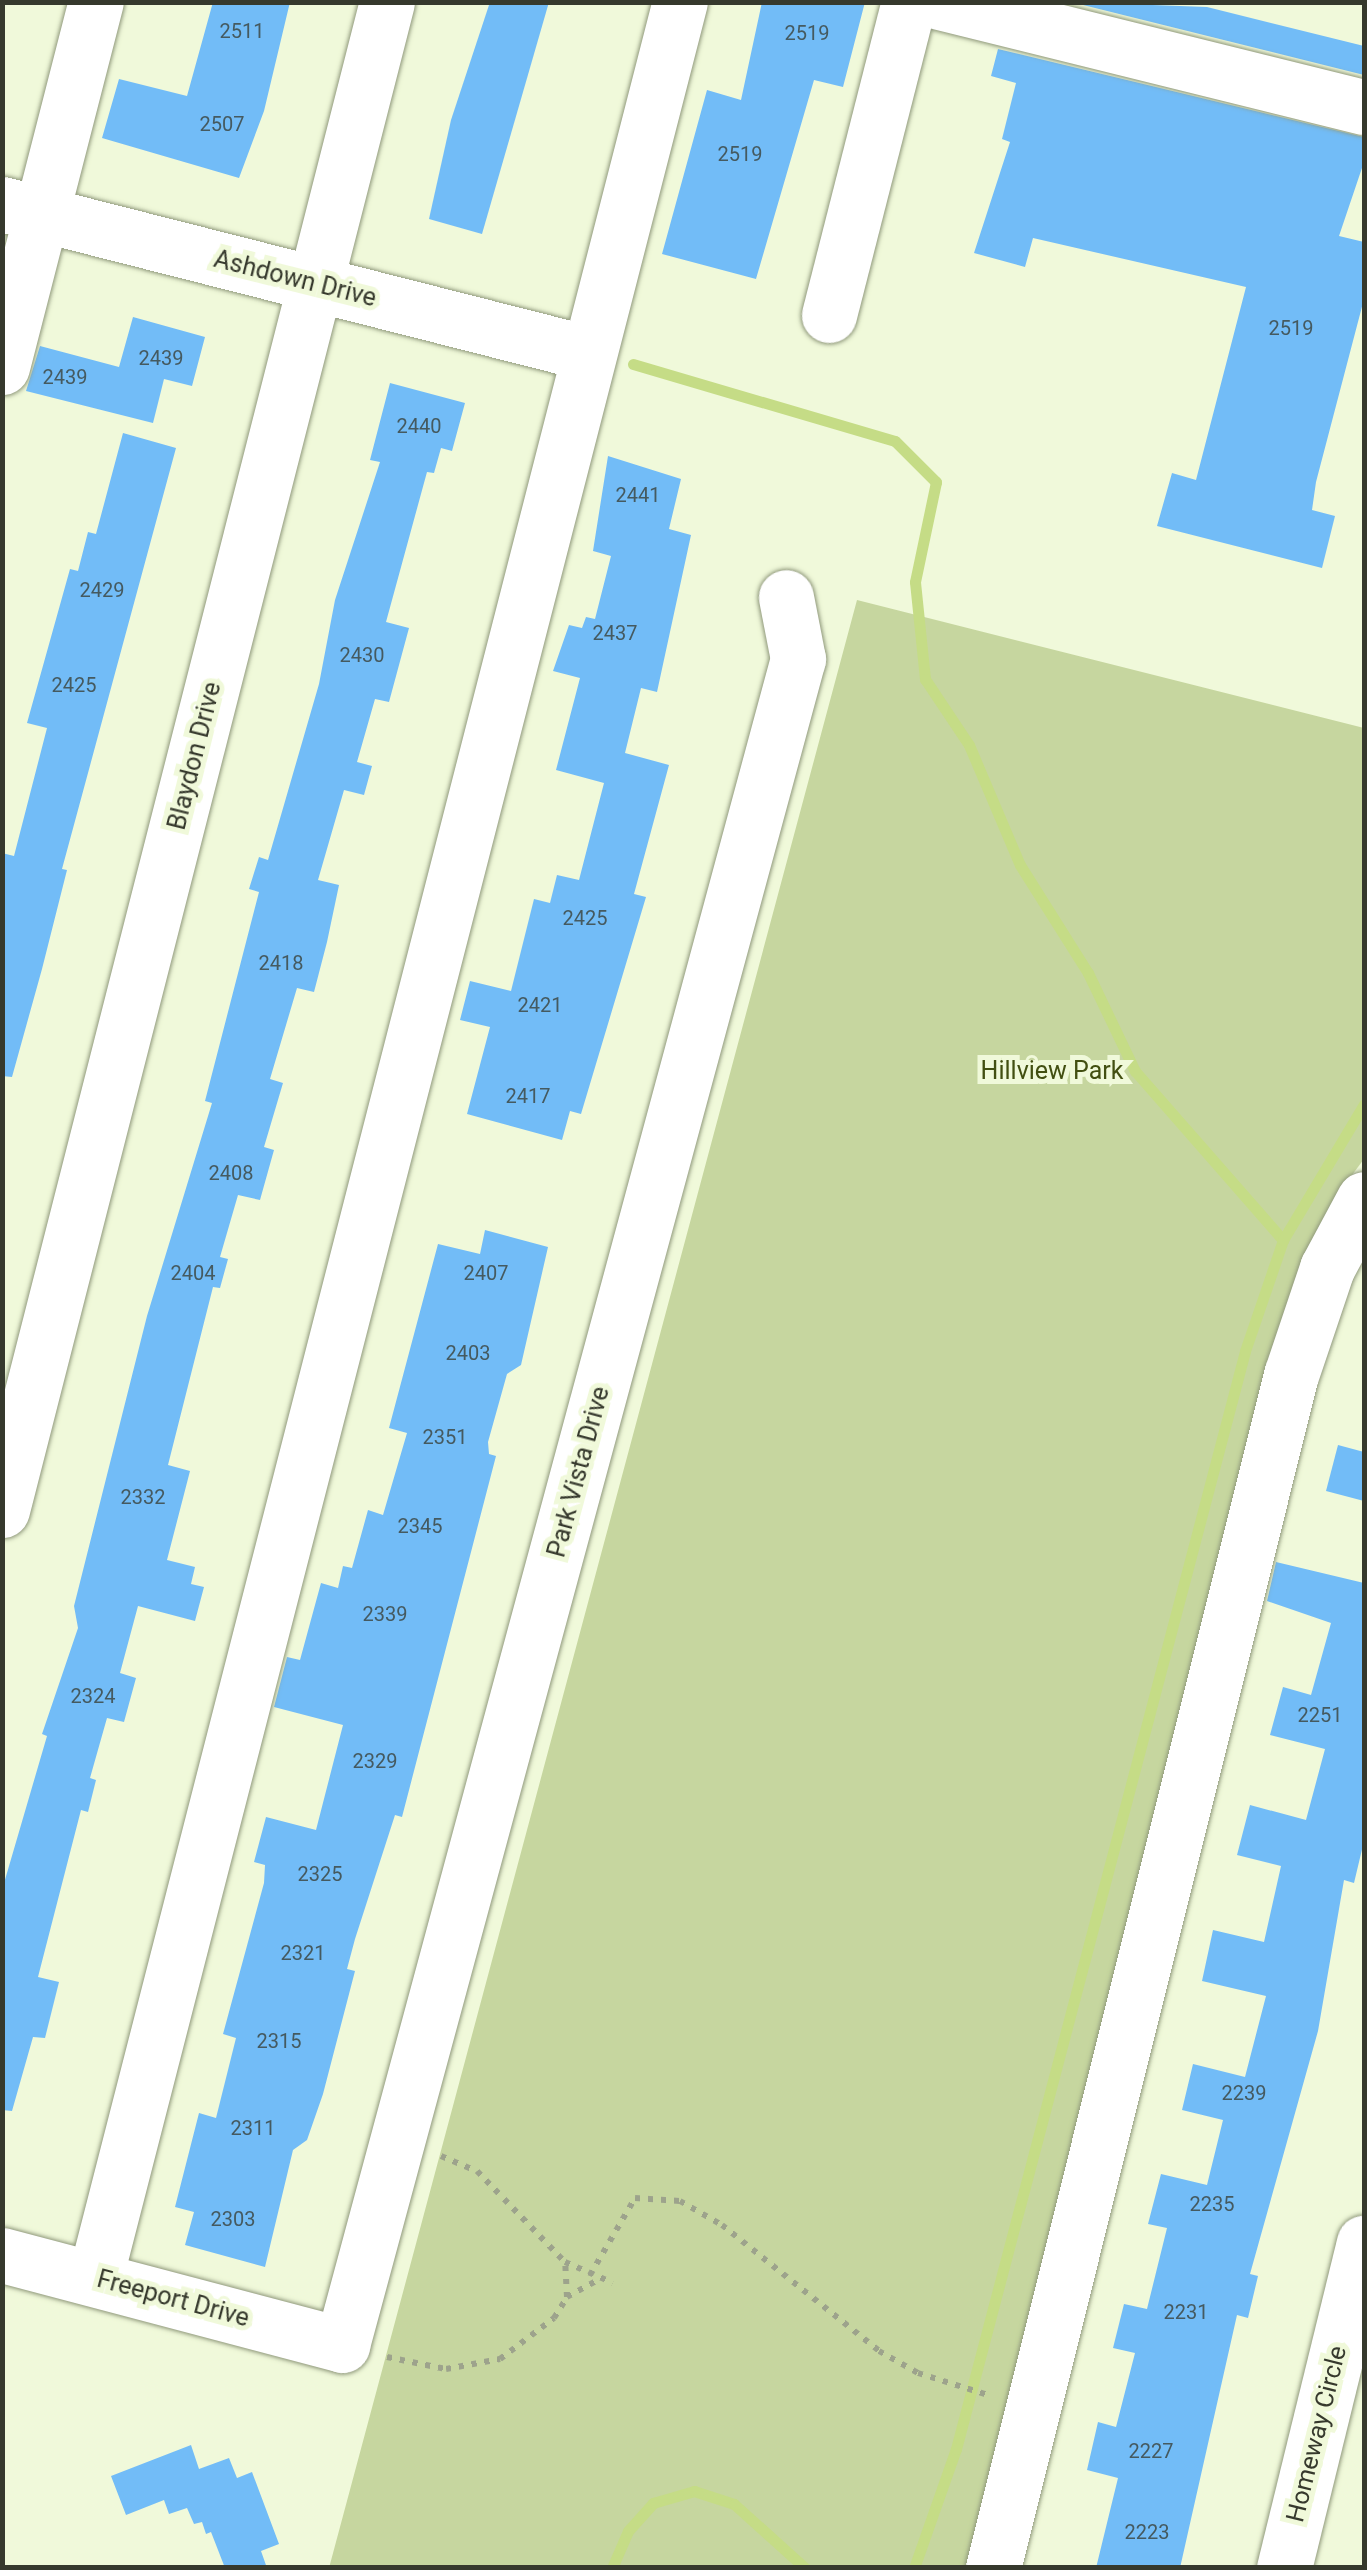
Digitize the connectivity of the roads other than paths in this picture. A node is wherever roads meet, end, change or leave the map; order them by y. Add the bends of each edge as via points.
1 (96, 2) edge
2 (387, 2) edge
3 (680, 2) edge
4 (909, 2) edge
5 (939, 2) edge
6 (1364, 107) edge
7 (22, 209) edge
8 (315, 284) junction
9 (829, 315) dead end
10 (588, 353) junction
11 (2, 366) edge
12 (786, 597) dead end
13 (1364, 1199) edge
14 (2, 1510) edge
15 (1364, 2243) edge
16 (2, 2255) edge
17 (96, 2278) junction
18 (342, 2345) joint
19 (994, 2568) edge
20 (1284, 2568) edge

1 - 7 street
2 - 8 street, Blaydon Drive
3 - 10 street
4 - 9 street
5 - 6 street
7 - 8 street, Ashdown Drive
7 - 11 street
8 - 10 street, Ashdown Drive
8 - 14 street, Blaydon Drive
10 - 17 street
12 - 18 street, Park Vista Drive via 798,659
13 - 19 street via 1327,1268 1291,1375
15 - 20 street, Homeway Circle
16 - 17 street, Freeport Drive
17 - 18 street, Freeport Drive

